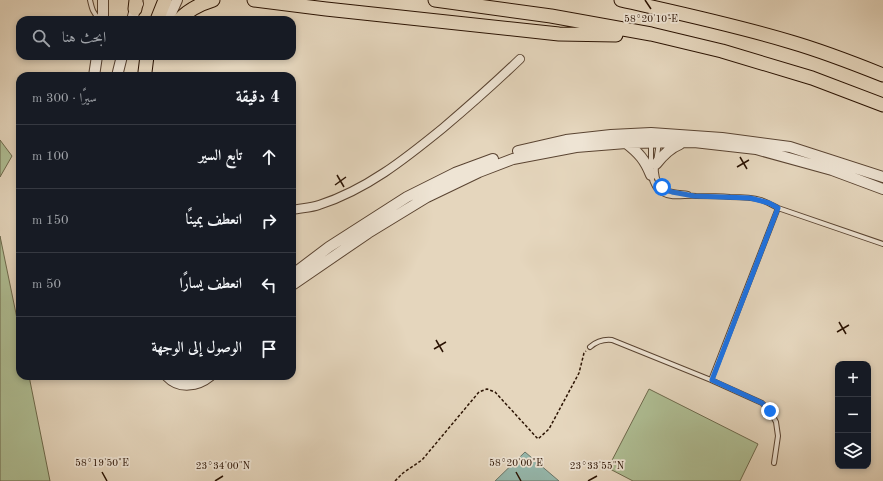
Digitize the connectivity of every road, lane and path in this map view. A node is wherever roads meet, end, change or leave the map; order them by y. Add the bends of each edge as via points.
1 (90, 0) edge
2 (103, 0) edge
3 (165, 0) edge
4 (177, 0) edge
5 (213, 0) edge
6 (261, 0) edge
7 (293, 0) edge
8 (435, 0) edge
9 (621, 0) edge
10 (306, 7) junction
11 (96, 16) edge
12 (101, 16) edge
13 (159, 16) edge
14 (170, 16) edge
15 (183, 16) edge
16 (651, 34) junction
17 (520, 59) dead end
18 (96, 60) edge
19 (121, 60) edge
20 (146, 60) edge
21 (150, 60) edge
22 (95, 72) edge
23 (118, 72) edge
24 (144, 72) edge
25 (145, 72) edge
26 (883, 75) edge
27 (883, 105) edge
28 (655, 138) junction
29 (684, 142) junction
30 (626, 143) junction
31 (656, 164) junction
32 (651, 175) junction
33 (883, 177) edge
34 (883, 189) edge
35 (694, 196) junction
36 (778, 208) junction
37 (296, 209) edge
38 (883, 244) edge
39 (296, 272) edge
40 (296, 282) edge
41 (590, 347) joint
42 (173, 380) edge
43 (205, 380) edge
44 (712, 380) junction
45 (774, 463) dead end
46 (395, 481) edge

1 - 11 lane
2 - 12 street
3 - 13 main road
4 - 14 street
5 - 15 main road via 191,9
6 - 10 main road
7 - 10 main road
8 - 16 main road via 551,16
9 - 26 main road via 791,42
10 - 16 main road via 559,34
16 - 27 main road via 722,51 812,78
17 - 37 street via 413,153 375,179 342,197 317,206
18 - 22 street
19 - 23 street
20 - 24 main road
21 - 25 street
28 - 29 street
28 - 30 street
28 - 31 lane
28 - 32 lane
28 - 33 street via 722,138 790,147
28 - 39 street via 610,135 566,140 513,152 455,173 407,197 329,247
29 - 31 street via 668,150
29 - 34 street via 756,150 832,170
30 - 32 street via 642,157
30 - 40 street via 576,147 536,154 513,159 479,172 427,197 368,233
31 - 35 lane via 656,177 662,187 672,192
32 - 35 lane via 656,188 662,194
35 - 36 lane via 750,198
36 - 38 lane
36 - 44 lane
41 - 44 lane via 597,342 612,340
41 - 46 path via 584,353 579,373 549,429 538,439 495,392 487,389 479,392 422,460
42 - 43 street via 191,385
44 - 45 lane via 762,403 770,411 776,422 778,436

